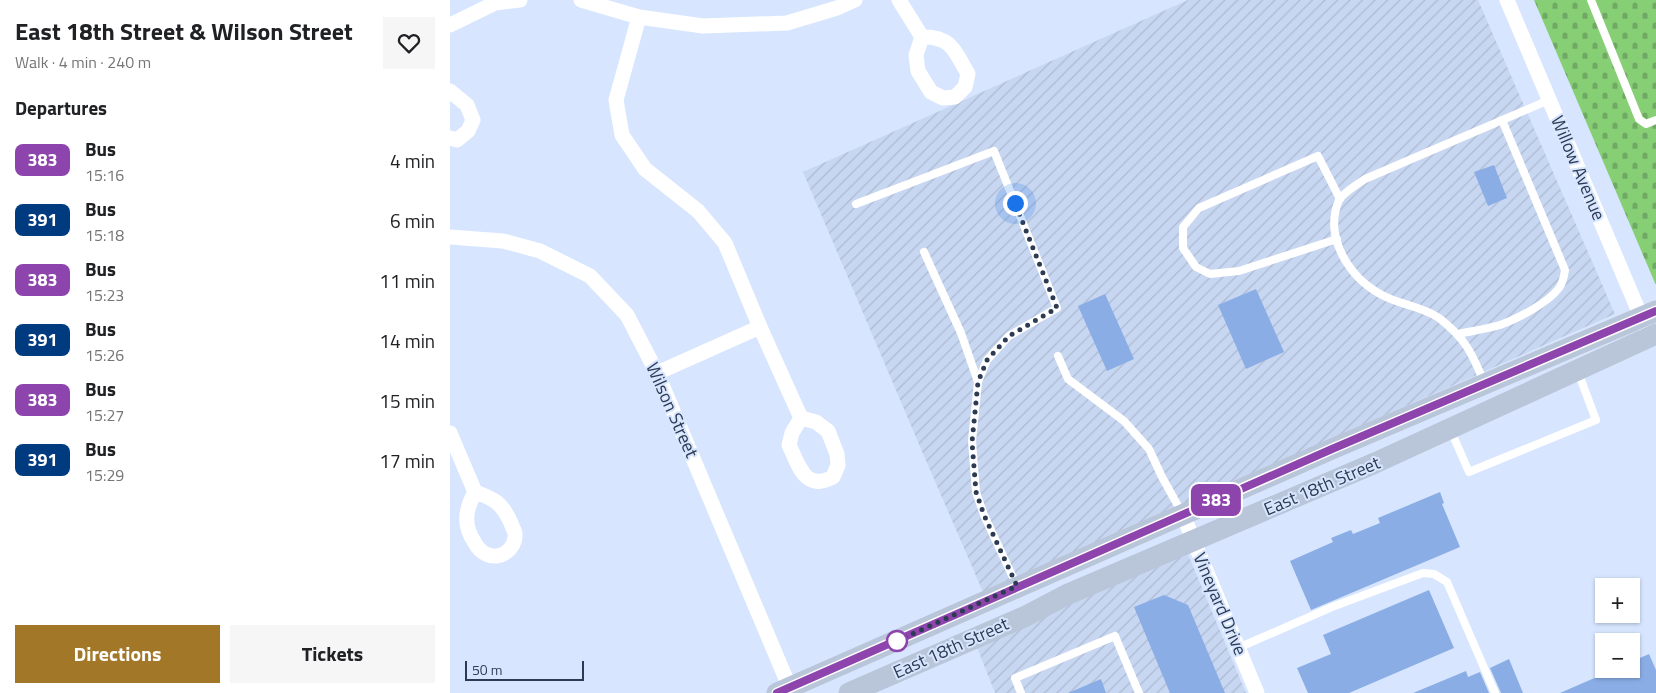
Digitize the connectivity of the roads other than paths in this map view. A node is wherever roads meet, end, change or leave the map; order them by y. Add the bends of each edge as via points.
1 (520, 0) edge
2 (581, 0) edge
3 (854, 0) edge
4 (899, 0) edge
5 (1507, 0) edge
6 (1591, 0) edge
7 (639, 17) junction
8 (450, 25) edge
9 (922, 37) dead end
10 (450, 91) edge
11 (1549, 100) junction
12 (1502, 120) junction
13 (1656, 120) edge
14 (450, 138) edge
15 (1340, 198) junction
16 (856, 204) dead end
17 (450, 237) edge
18 (1337, 239) junction
19 (924, 252) dead end
20 (1649, 314) edge
21 (760, 327) junction
22 (1458, 334) junction
23 (1653, 335) edge
24 (1058, 356) dead end
25 (1577, 370) junction
26 (658, 373) junction
27 (978, 382) junction
28 (1485, 384) junction
29 (800, 418) dead end
30 (1450, 429) junction
31 (450, 433) edge
32 (475, 492) dead end
33 (1183, 515) junction
34 (1194, 541) junction
35 (1017, 586) junction
36 (1238, 648) junction
37 (786, 691) edge
38 (849, 693) edge
39 (1021, 693) edge
40 (1139, 693) edge
41 (1257, 693) edge
42 (1495, 693) edge

1 - 8 street via 494,3
2 - 7 street
3 - 7 street via 786,23 703,26
4 - 9 street
5 - 11 street, Willow Avenue
6 - 13 lane via 1640,119 1646,124
7 - 21 street via 616,100 622,135 645,170 698,211 725,244
10 - 14 street via 467,105 473,120 468,131 456,140
11 - 12 lane
11 - 20 street, Willow Avenue
12 - 15 lane via 1365,179
12 - 22 lane via 1565,270 1564,278 1558,289 1520,316 1499,325
15 - 18 lane via 1334,224
15 - 18 lane via 1318,156 1199,208 1183,227 1183,248 1196,267 1210,274 1240,271
16 - 27 lane via 994,151 1057,308 1009,336 987,360
17 - 26 street, Wilson Street via 503,241 540,251 590,276 626,315
18 - 22 lane via 1340,253 1359,279 1383,296 1437,317
19 - 27 lane via 961,333
20 - 23 street, Willow Avenue
20 - 28 main road, East 18th Street
21 - 26 street
21 - 29 street
22 - 28 lane via 1471,352
23 - 25 main road, East 18th Street
24 - 33 lane via 1068,379 1124,421 1149,450
25 - 30 main road, East 18th Street
25 - 30 lane via 1596,420 1469,472
26 - 37 street, Wilson Street
27 - 35 lane via 972,442 976,492
28 - 33 main road, East 18th Street
30 - 34 main road, East 18th Street
31 - 32 street
33 - 34 street, Vineyard Drive
33 - 35 main road, East 18th Street
34 - 36 street, Vineyard Drive
34 - 38 main road, East 18th Street
35 - 37 main road, East 18th Street
36 - 41 street, Vineyard Drive
36 - 42 lane via 1332,607 1423,573 1434,574 1447,582
39 - 40 lane via 1015,678 1115,636

